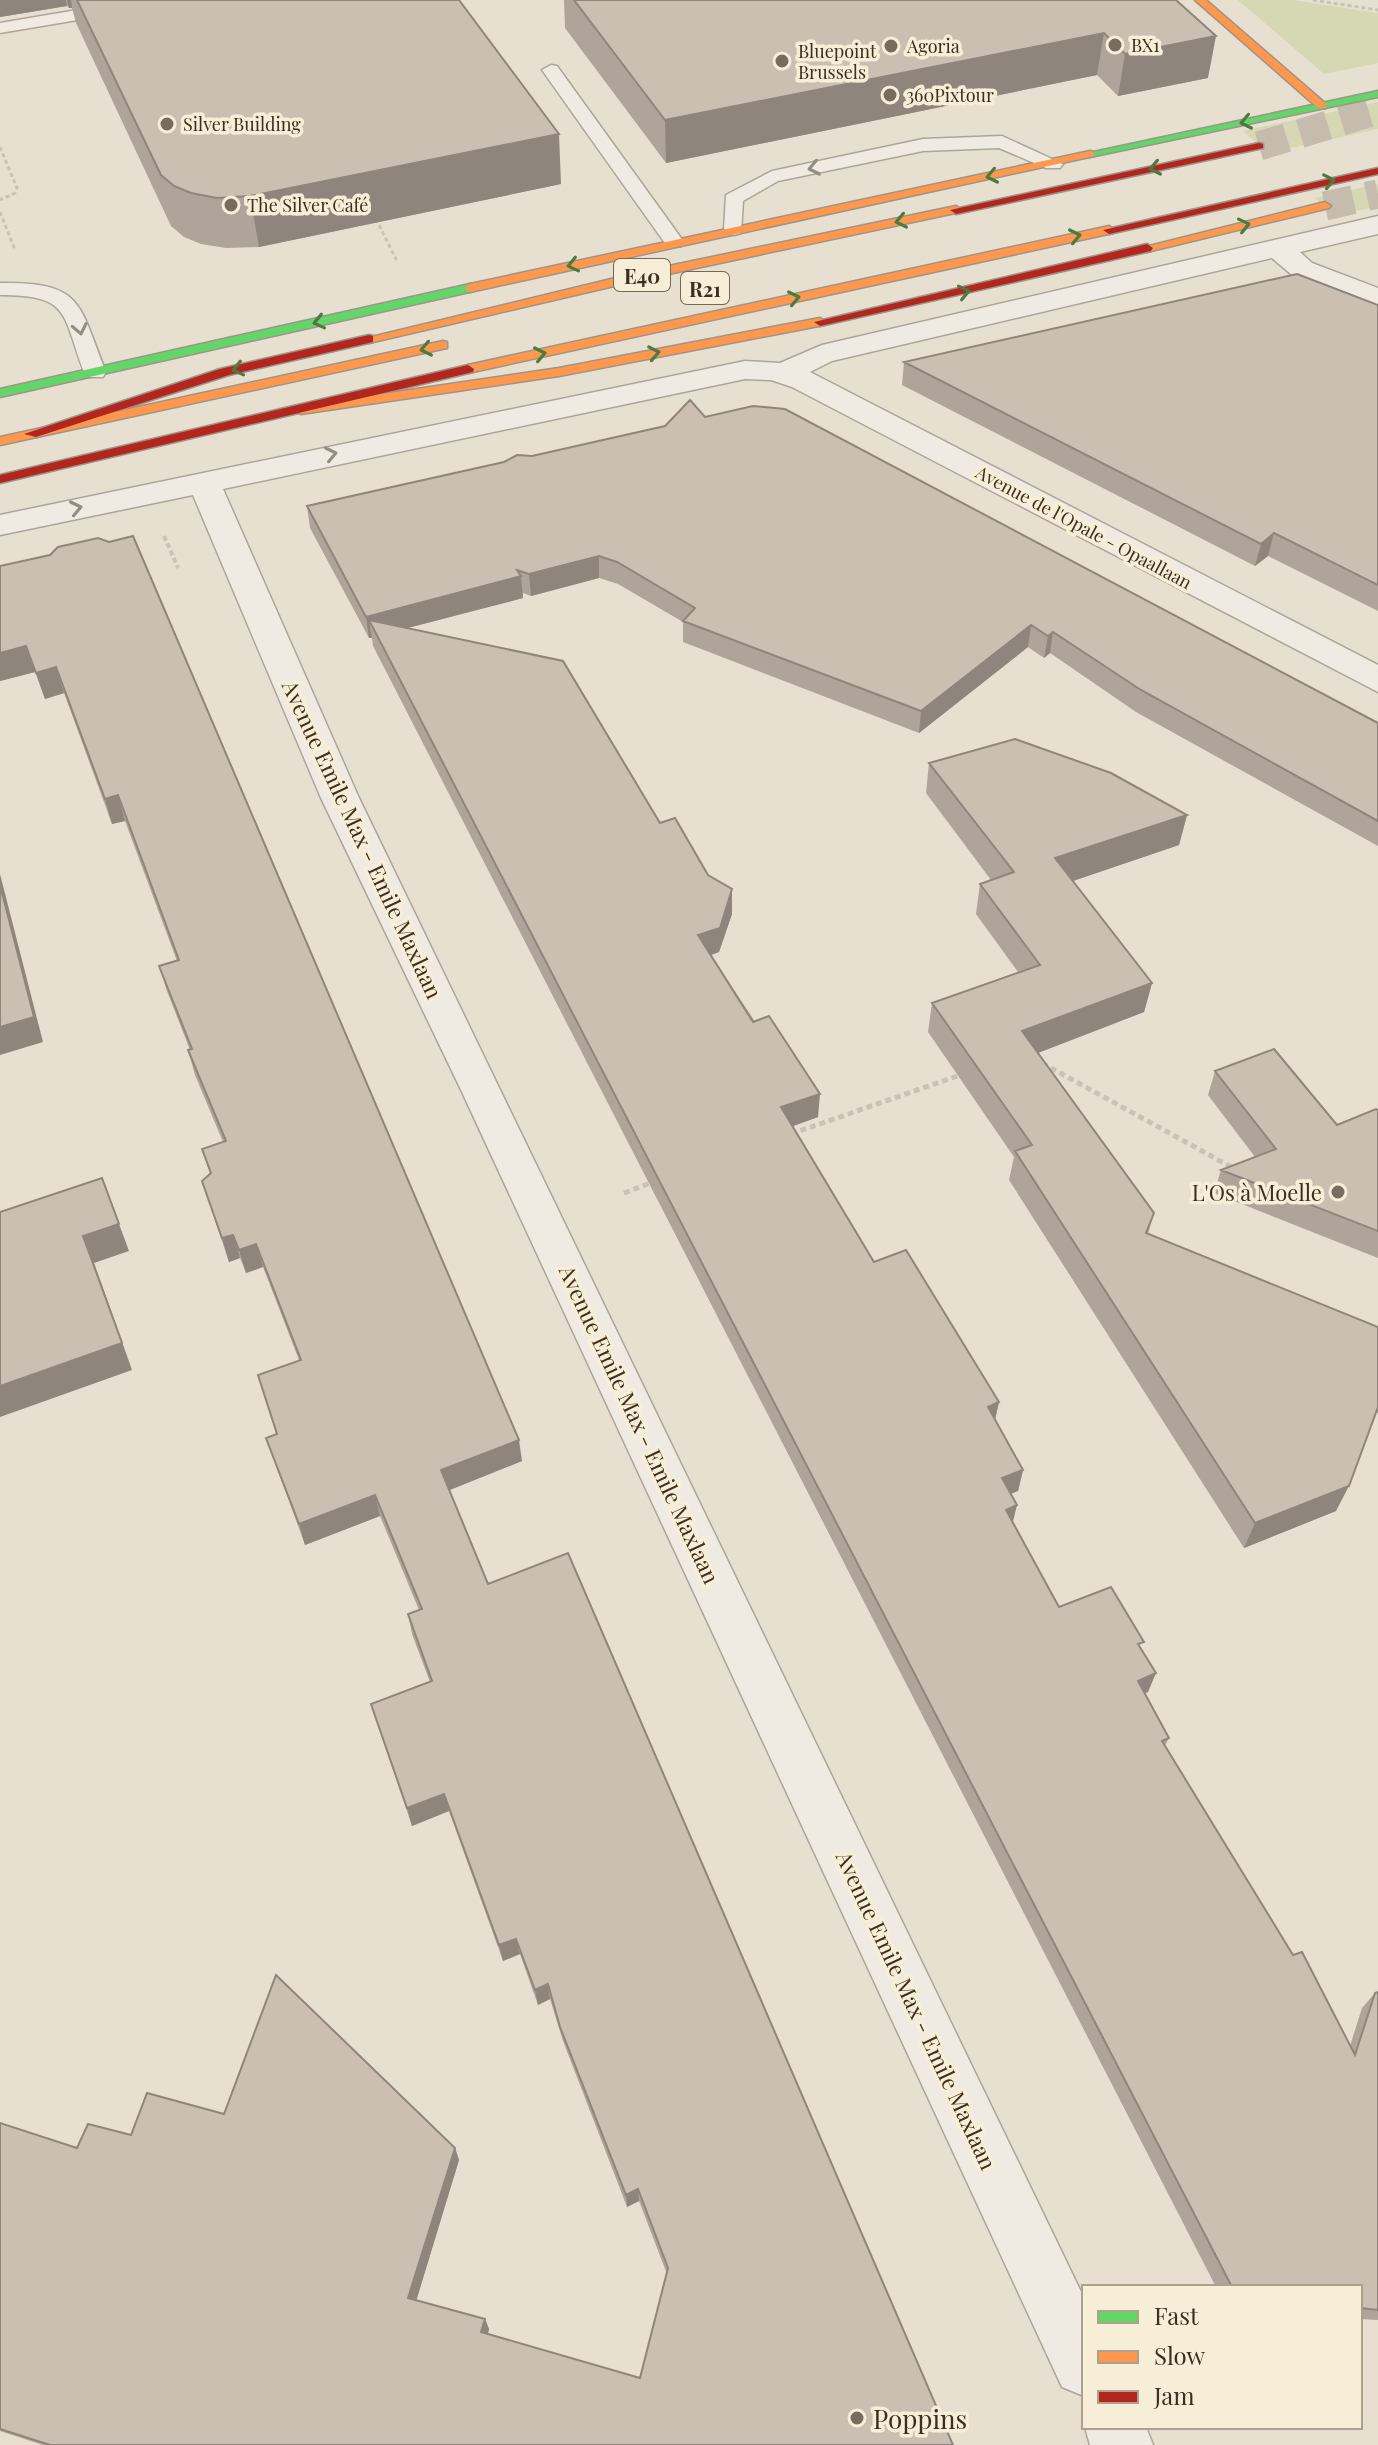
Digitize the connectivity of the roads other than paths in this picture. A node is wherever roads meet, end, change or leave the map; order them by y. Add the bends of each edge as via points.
1 (167, 0) edge
2 (1200, 0) edge
3 (0, 28) edge
4 (551, 70) dead end
5 (1378, 94) edge
6 (1322, 106) junction
7 (1259, 146) tunnel mouth
8 (1053, 164) junction
9 (1378, 171) edge
10 (1325, 206) tunnel mouth
11 (1378, 225) edge
12 (734, 229) junction
13 (674, 242) junction
14 (1276, 247) junction
15 (0, 289) edge
16 (1378, 298) edge
17 (462, 341) dead end
18 (95, 372) junction
19 (789, 374) junction
20 (0, 393) edge
21 (301, 410) junction
22 (31, 434) junction
23 (0, 441) edge
24 (0, 479) edge
25 (203, 481) junction
26 (0, 525) edge
27 (1378, 680) edge
28 (1082, 2361) edge

1 - 3 lane
2 - 6 main road
4 - 13 lane
5 - 6 main road
6 -> 8 main road
7 -> 22 main road, E40 via 640,276 225,372
8 -> 12 main road
8 -> 12 lane via 1002,142 923,145 772,177 733,199
21 -> 9 main road, R21
21 -> 10 main road via 452,392 942,297
11 - 14 street
12 - 13 main road
13 -> 18 main road
14 - 16 street via 1302,269
14 - 19 street via 822,354
15 -> 18 lane via 31,288 62,297 76,312
17 -> 22 main road
18 - 20 main road
25 -> 19 street, Avenue de l'Opale - Opaallaan via 745,370
19 - 27 street, Avenue de l'Opale - Opaallaan
21 - 24 main road, R21
22 - 23 main road
26 -> 25 street, Avenue de l'Opale - Opaallaan
25 - 28 street, Avenue Emile Max - Emile Maxlaan via 340,798

